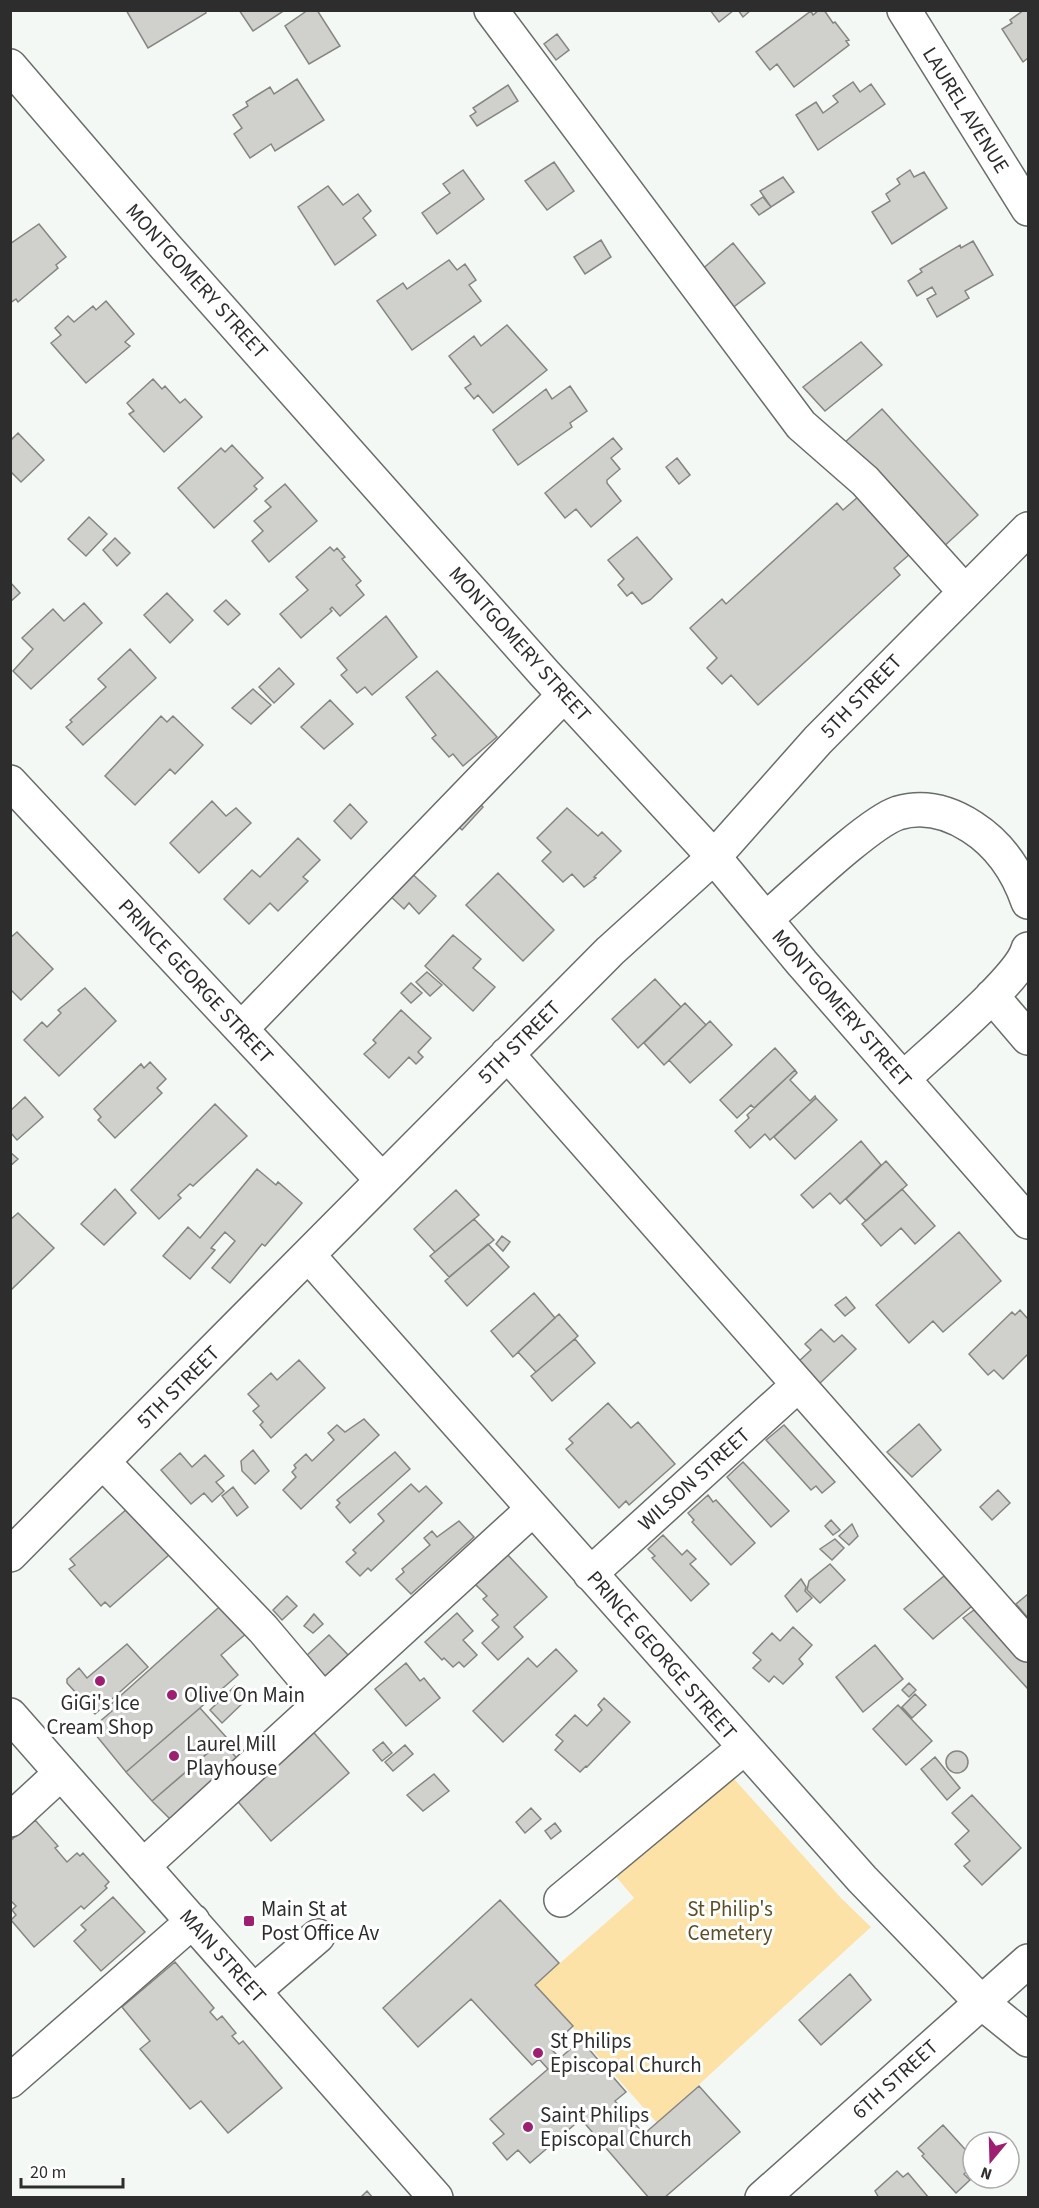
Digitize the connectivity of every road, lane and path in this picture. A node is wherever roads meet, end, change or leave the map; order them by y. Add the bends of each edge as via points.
1 (491, 10) edge
2 (904, 10) edge
3 (10, 66) edge
4 (1029, 210) edge
5 (1029, 529) edge
6 (965, 592) junction
7 (564, 695) junction
8 (10, 782) edge
9 (714, 857) junction
10 (1029, 902) edge
11 (766, 919) junction
12 (1029, 949) edge
13 (992, 996) junction
14 (242, 1029) junction
15 (1029, 1038) edge
16 (507, 1054) junction
17 (903, 1078) junction
18 (382, 1180) junction
19 (1029, 1222) edge
20 (309, 1256) junction
21 (798, 1385) junction
22 (103, 1462) junction
23 (533, 1509) junction
24 (10, 1555) edge
25 (590, 1574) junction
26 (1029, 1645) edge
27 (323, 1701) junction
28 (10, 1715) edge
29 (744, 1749) junction
30 (61, 1773) junction
31 (10, 1820) edge
32 (142, 1866) junction
33 (561, 1900) dead end
34 (193, 1921) junction
35 (318, 1936) dead end
36 (1029, 1961) edge
37 (254, 1991) junction
38 (981, 2002) junction
39 (1029, 2040) edge
40 (10, 2081) edge
41 (436, 2198) edge
42 (762, 2198) edge

1 - 6 street via 801,425 865,481
2 - 4 street, LAUREL AVENUE
3 - 7 street, MONTGOMERY STREET
5 - 6 street, 5TH STREET
6 - 9 street, 5TH STREET via 818,740
7 - 9 street, MONTGOMERY STREET
7 - 14 street
8 - 14 street, PRINCE GEORGE STREET
9 - 11 street, MONTGOMERY STREET
9 - 16 street, 5TH STREET via 610,951
10 - 11 street via 1007,858 982,833 935,810 915,810 896,814 867,833
11 - 17 street, MONTGOMERY STREET
12 - 13 street via 1016,971
13 - 15 street
13 - 17 street
14 - 18 street, PRINCE GEORGE STREET
16 - 18 street, 5TH STREET
16 - 21 street
17 - 19 street, MONTGOMERY STREET
18 - 20 street, 5TH STREET
20 - 22 street, 5TH STREET
20 - 23 street, PRINCE GEORGE STREET
21 - 25 street, WILSON STREET
21 - 26 street
22 - 24 street, 5TH STREET
22 - 27 street via 263,1629
23 - 25 street, PRINCE GEORGE STREET
23 - 27 street
25 - 29 street, PRINCE GEORGE STREET
27 - 32 street
28 - 30 street, MAIN STREET
29 - 33 street
29 - 38 street, PRINCE GEORGE STREET via 889,1909
30 - 31 street
30 - 32 street, MAIN STREET
32 - 34 street, MAIN STREET
34 - 37 street, MAIN STREET
34 - 40 street
35 - 37 street
36 - 38 street, 6TH STREET
37 - 41 street, MAIN STREET
38 - 39 street, PRINCE GEORGE STREET
38 - 42 street, 6TH STREET

